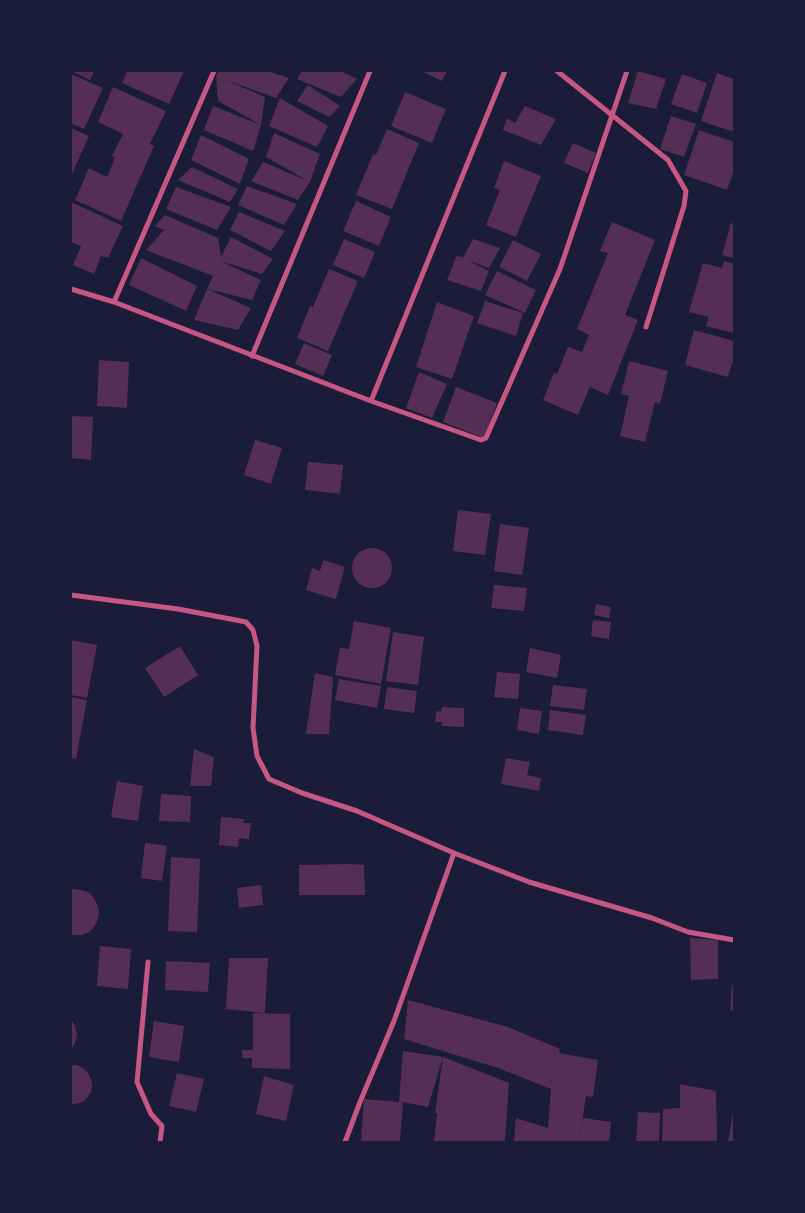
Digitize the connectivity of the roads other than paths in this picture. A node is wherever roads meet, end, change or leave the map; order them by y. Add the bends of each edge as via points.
1 (214, 71) edge
2 (370, 71) edge
3 (505, 71) edge
4 (557, 71) edge
5 (628, 71) edge
6 (612, 114) junction
7 (71, 289) edge
8 (114, 302) junction
9 (646, 327) dead end
10 (252, 356) junction
11 (370, 401) junction
12 (71, 595) edge
13 (454, 853) junction
14 (734, 940) edge
15 (148, 962) dead end
16 (160, 1142) edge
17 (345, 1142) edge

1 - 8 street
2 - 10 street
3 - 11 street
4 - 6 street
5 - 6 street
6 - 9 street via 668,160 686,191
6 - 11 street via 560,269 486,438 481,440
7 - 8 street
8 - 10 street
10 - 11 street
12 - 13 street via 246,622 253,630 256,646 253,728 257,756 269,779 357,811
13 - 14 street via 529,882 652,918 688,932
13 - 17 street via 394,1021
15 - 16 street via 137,1082 151,1114 162,1126

